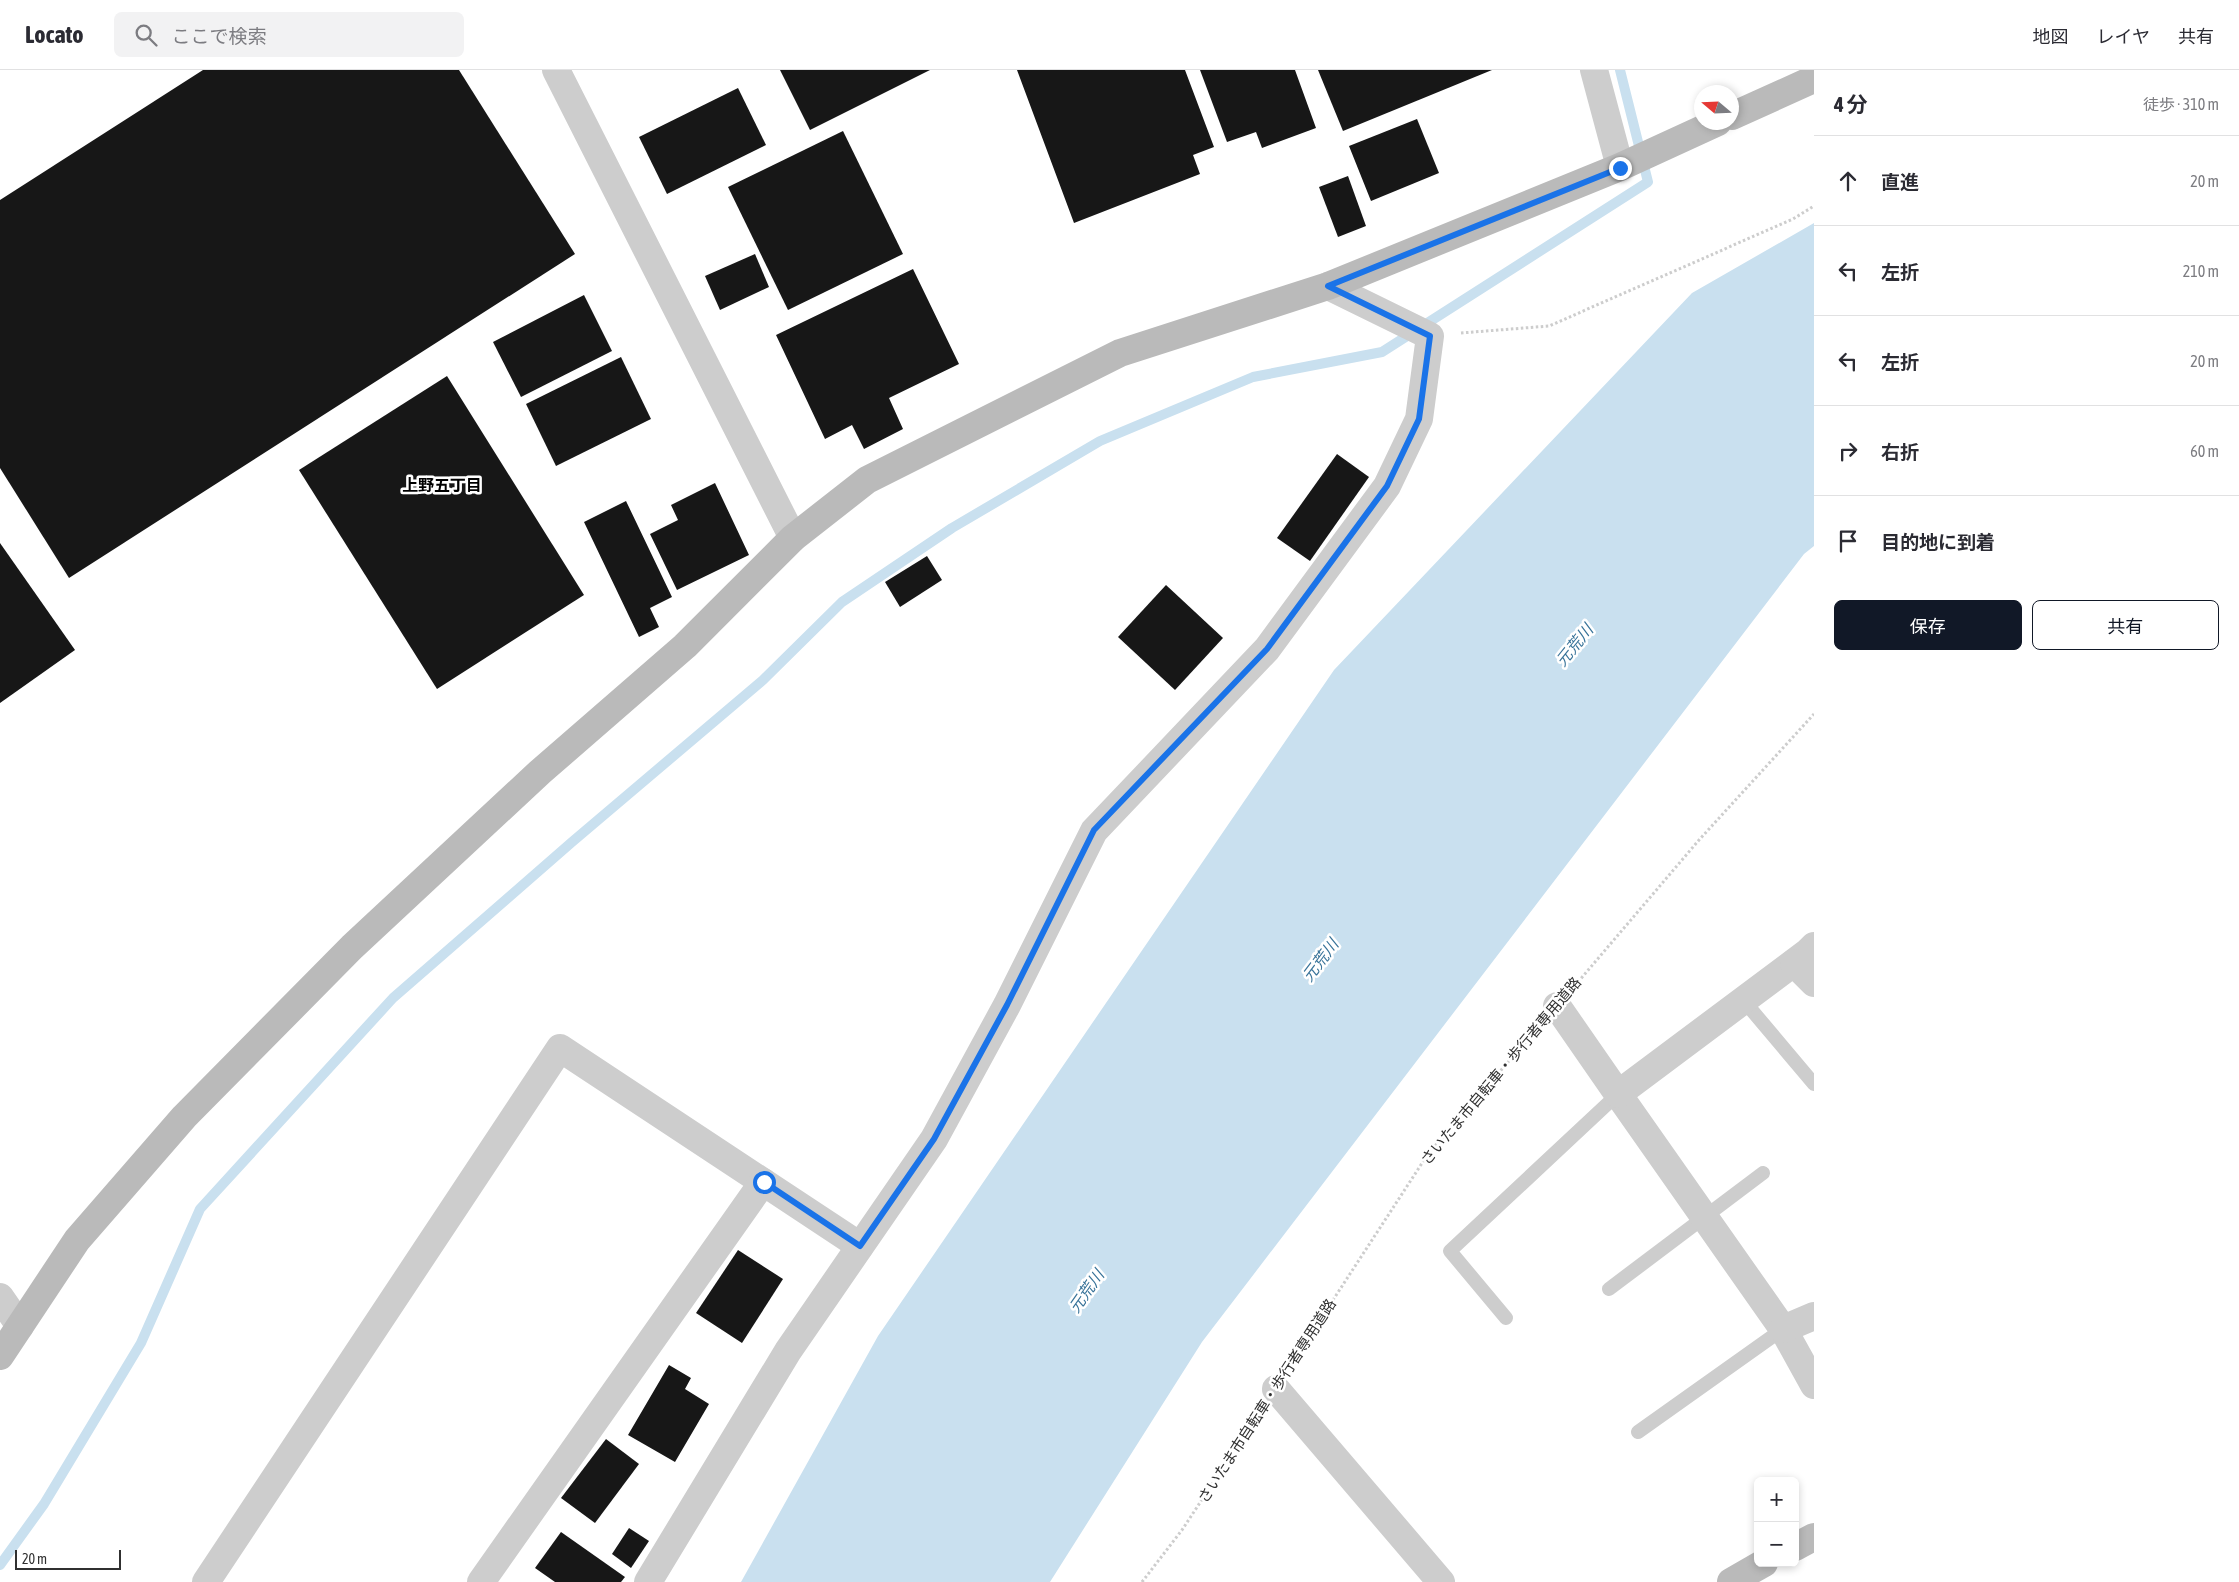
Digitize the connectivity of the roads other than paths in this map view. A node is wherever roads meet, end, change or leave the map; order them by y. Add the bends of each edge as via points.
1 (556, 70) edge
2 (1594, 70) edge
3 (1814, 79) edge
4 (1739, 113) edge
5 (1701, 130) edge
6 (1620, 168) junction
7 (1328, 286) junction
8 (793, 538) junction
9 (1804, 954) edge
10 (1814, 983) edge
11 (1744, 1000) junction
12 (1557, 1006) road end
13 (1814, 1084) edge
14 (1618, 1094) junction
15 (1763, 1173) dead end
16 (764, 1182) junction
17 (1704, 1217) junction
18 (860, 1246) junction
19 (1609, 1289) dead end
20 (0, 1297) edge
21 (1814, 1316) edge
22 (1506, 1318) dead end
23 (20, 1326) junction
24 (1783, 1329) junction
25 (0, 1356) edge
26 (1814, 1385) edge
27 (1276, 1389) road end
28 (1638, 1432) dead end
29 (1814, 1537) edge
30 (1799, 1545) edge
31 (206, 1582) edge
32 (480, 1582) edge
33 (648, 1582) edge
34 (1441, 1582) edge

1 - 8 street
2 - 6 street
3 - 4 street
5 - 6 street
6 - 7 street
7 - 8 street via 1120,353 867,480
7 - 18 street via 1430,336 1419,419 1387,486 1267,649 1094,830 1007,1005 934,1139
8 - 23 street via 685,646 540,772 352,947 184,1117 77,1240
9 - 10 street
9 - 11 street
11 - 13 lane
11 - 14 street
12 - 14 street
14 - 17 street
14 - 22 lane via 1450,1251
15 - 17 lane
16 - 18 street
16 - 31 street via 560,1048
16 - 32 street
17 - 19 lane
17 - 24 street
18 - 33 street via 788,1351
20 - 23 street
21 - 24 street
23 - 25 street
24 - 26 street
24 - 28 lane
27 - 34 street
29 - 30 street

